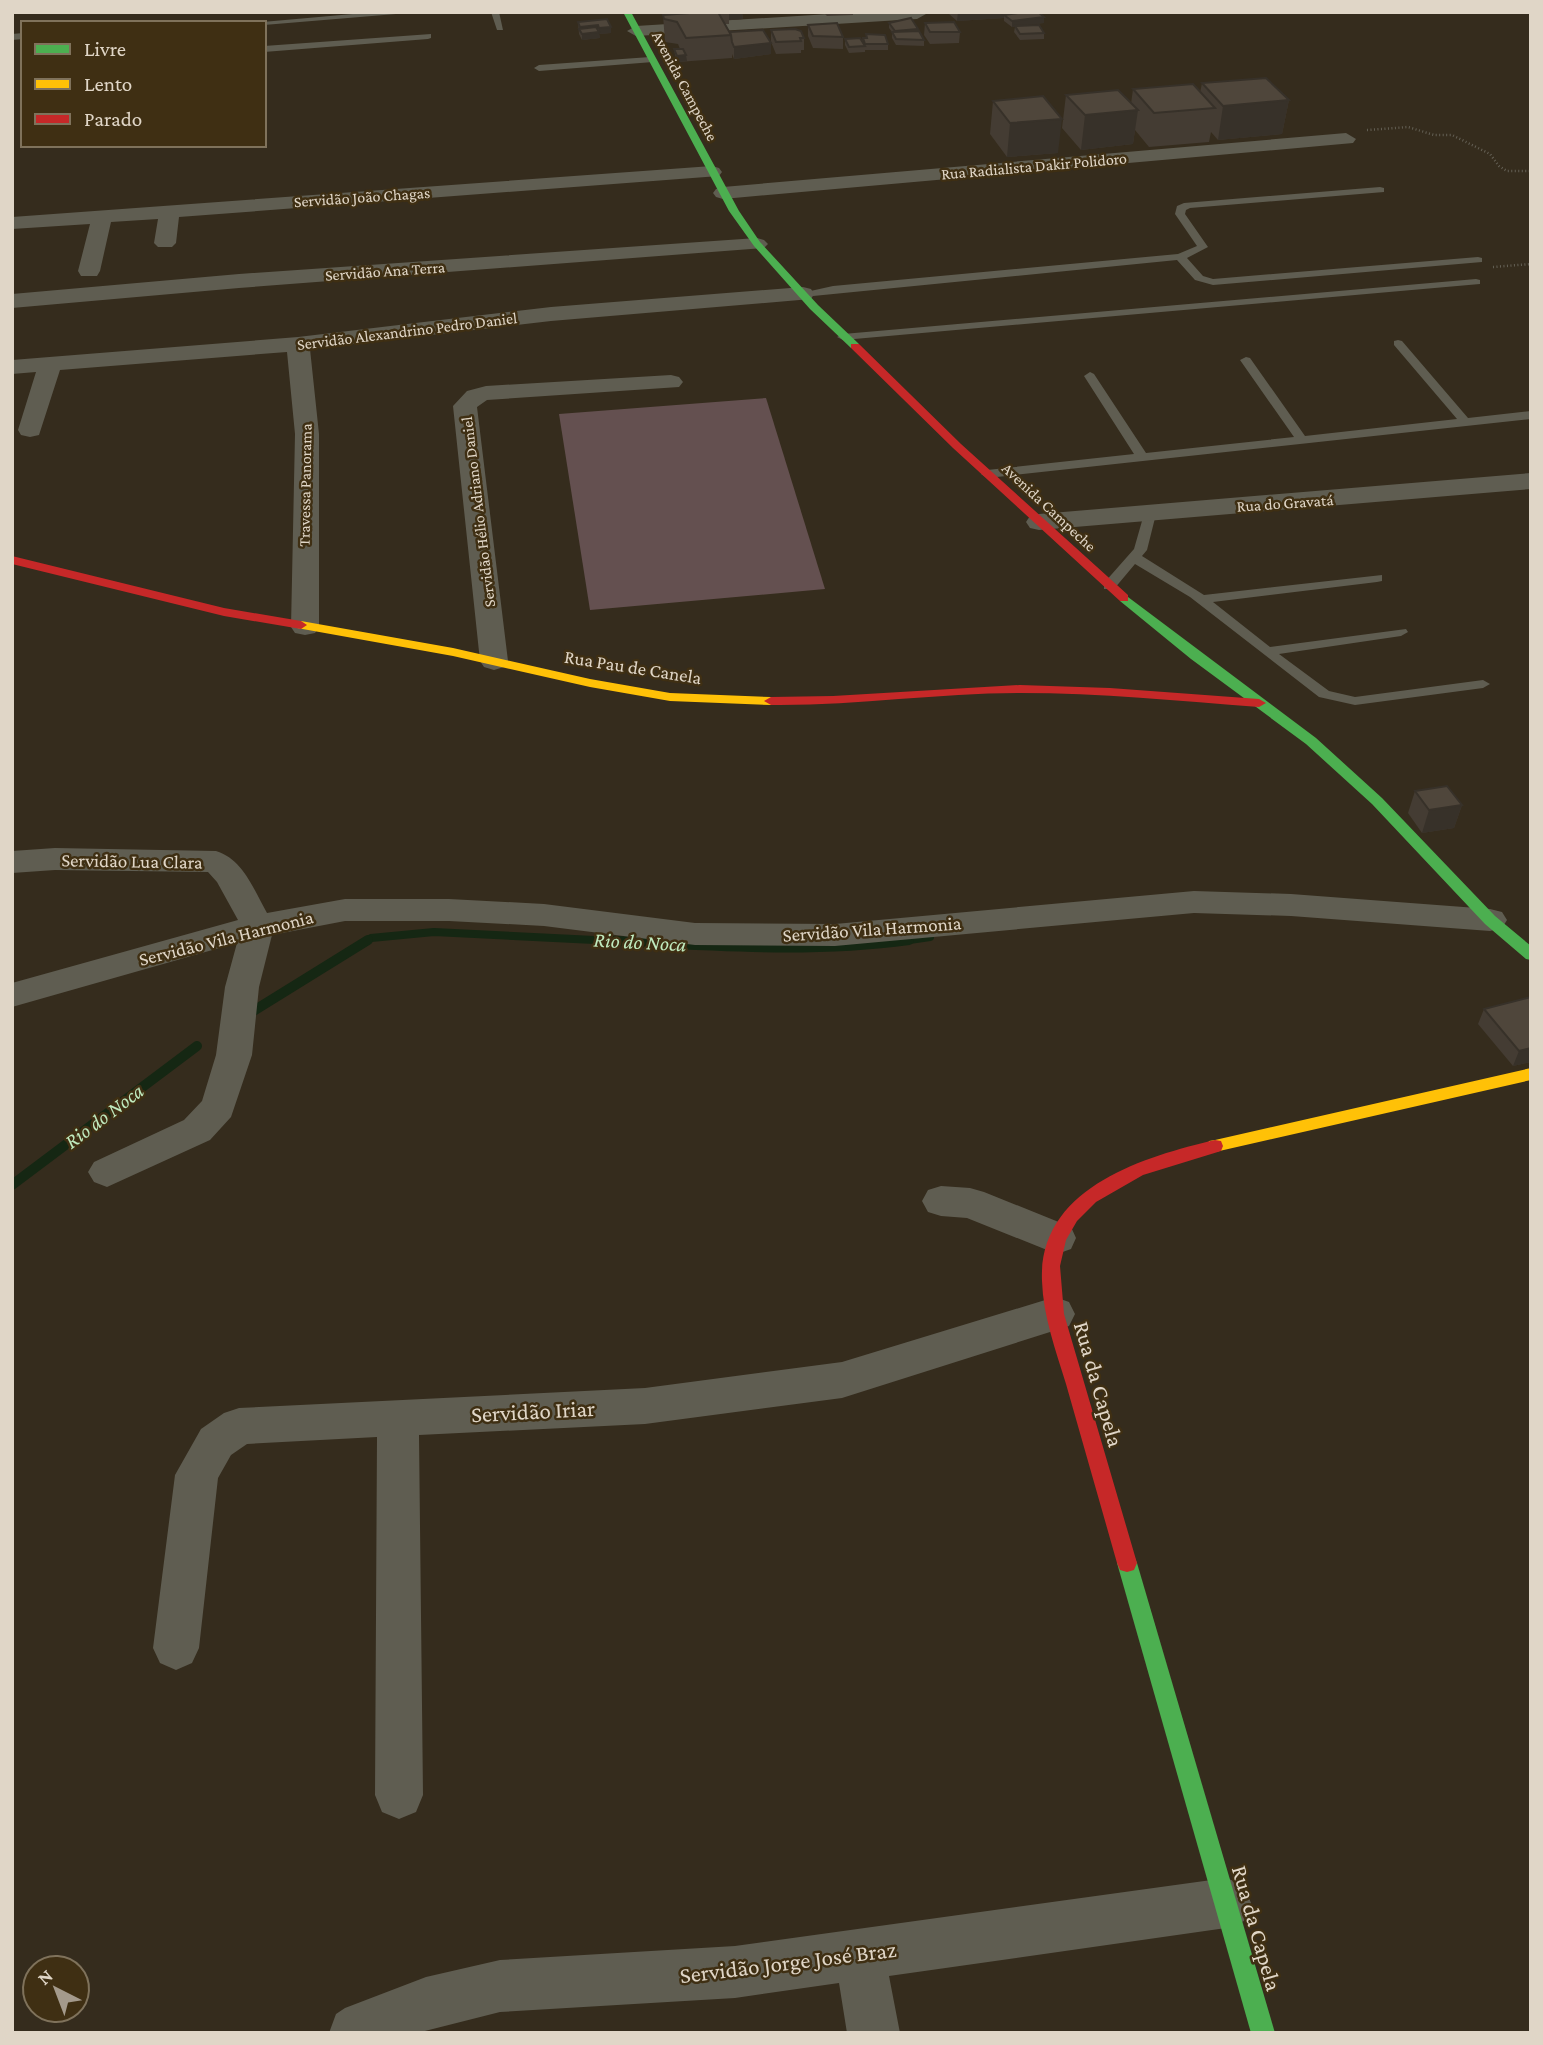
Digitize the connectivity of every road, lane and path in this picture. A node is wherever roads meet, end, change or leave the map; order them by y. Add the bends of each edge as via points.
1 (416, 12) edge
2 (495, 12) edge
3 (626, 12) edge
4 (917, 14) dead end
5 (266, 22) edge
6 (500, 28) dead end
7 (636, 31) junction
8 (428, 36) dead end
9 (266, 49) edge
10 (650, 60) junction
11 (539, 68) dead end
12 (1346, 139) joint
13 (1531, 171) edge
14 (712, 172) junction
15 (1380, 190) dead end
16 (723, 193) junction
17 (169, 211) junction
18 (102, 216) junction
19 (12, 223) edge
20 (165, 243) dead end
21 (757, 244) junction
22 (1180, 257) junction
23 (1474, 260) joint
24 (1531, 264) edge
25 (89, 271) dead end
26 (1476, 282) dead end
27 (803, 294) junction
28 (12, 301) edge
29 (843, 337) junction
30 (298, 344) junction
31 (1398, 344) dead end
32 (1246, 360) dead end
33 (51, 363) junction
34 (12, 367) edge
35 (1090, 376) dead end
36 (671, 382) dead end
37 (1531, 415) edge
38 (1466, 423) junction
39 (30, 430) dead end
40 (1301, 439) junction
41 (1142, 457) junction
42 (987, 474) junction
43 (1531, 481) edge
44 (1150, 514) junction
45 (1039, 522) junction
46 (1134, 557) junction
47 (12, 560) edge
48 (1377, 578) dead end
49 (1109, 586) junction
50 (1202, 599) junction
51 (304, 627) junction
52 (1401, 632) dead end
53 (1267, 652) junction
54 (494, 661) junction
55 (1483, 684) dead end
56 (1259, 703) junction
57 (12, 862) edge
58 (1490, 920) junction
59 (258, 926) junction
60 (1531, 955) edge
61 (12, 995) edge
62 (1531, 1074) edge
63 (107, 1172) dead end
64 (941, 1201) dead end
65 (1057, 1238) junction
66 (1055, 1314) junction
67 (398, 1418) junction
68 (176, 1648) dead end
69 (399, 1794) dead end
70 (1226, 1903) junction
71 (859, 1954) junction
72 (355, 2033) edge
73 (874, 2033) edge
74 (1263, 2033) edge

1 - 5 lane
2 - 6 lane
3 - 7 main road, Avenida Campeche
4 - 7 street
7 - 10 main road, Avenida Campeche
8 - 9 lane
10 - 11 lane
10 - 14 main road, Avenida Campeche
12 - 13 path via 1339,132 1414,128 1456,136 1489,154 1507,171
12 - 16 street, Rua Radialista Dakir Polidoro
14 - 16 main road, Avenida Campeche
14 - 17 street, Servidão João Chagas
15 - 22 lane via 1188,205 1180,214 1203,247
16 - 21 main road, Avenida Campeche
17 - 18 street, Servidão João Chagas
17 - 20 street
18 - 19 street, Servidão João Chagas
18 - 25 street
21 - 27 main road, Avenida Campeche
21 - 28 street, Servidão Ana Terra
22 - 23 lane via 1199,278 1213,282
22 - 27 lane
23 - 24 path via 1496,267
26 - 29 lane
27 - 29 main road, Avenida Campeche
27 - 30 street, Servidão Alexandrino Pedro Daniel via 551,314
29 - 42 main road, Avenida Campeche
30 - 33 street, Servidão Alexandrino Pedro Daniel
30 - 51 street, Travessa Panorama via 307,434
31 - 38 lane
32 - 40 lane
33 - 34 street, Servidão Alexandrino Pedro Daniel
33 - 39 street
35 - 41 lane
36 - 54 street, Servidão Hélio Adriano Daniel via 486,393 468,401
37 - 38 lane
38 - 40 lane
40 - 41 lane
41 - 42 lane
42 - 45 main road, Avenida Campeche
43 - 44 street, Rua do Gravatá
44 - 45 street, Rua do Gravatá
44 - 46 lane
45 - 49 main road, Avenida Campeche
46 - 49 lane
46 - 50 lane
47 - 51 main road, Rua Pau de Canela via 190,605
48 - 50 lane
49 - 56 main road, Avenida Campeche
50 - 53 lane
51 - 54 main road, Rua Pau de Canela
52 - 53 lane
53 - 55 lane via 1324,694 1354,701
54 - 56 main road, Rua Pau de Canela via 631,691 710,700 819,703 1022,689
56 - 58 main road, Avenida Campeche via 1311,741 1377,801
57 - 59 street, Servidão Lua Clara via 216,862 230,876
58 - 59 street, Servidão Vila Harmonia via 1225,902 835,935 695,934 544,915 407,908 345,910
58 - 60 main road, Avenida Campeche
59 - 61 street, Servidão Vila Harmonia
59 - 63 street via 242,987 234,1055 218,1107 197,1130
62 - 65 main road, Rua da Capela via 1146,1165 1091,1196
64 - 65 street via 970,1203
65 - 66 main road, Rua da Capela via 1051,1261
66 - 67 street, Servidão Iriar via 842,1380 645,1406
66 - 70 main road, Rua da Capela
67 - 68 street, Servidão Iriar via 239,1426 216,1442 197,1475
67 - 69 street
70 - 71 street, Servidão Jorge José Braz
70 - 74 main road, Rua da Capela
71 - 72 street, Servidão Jorge José Braz via 735,1972 500,1986 426,2003
71 - 73 street

